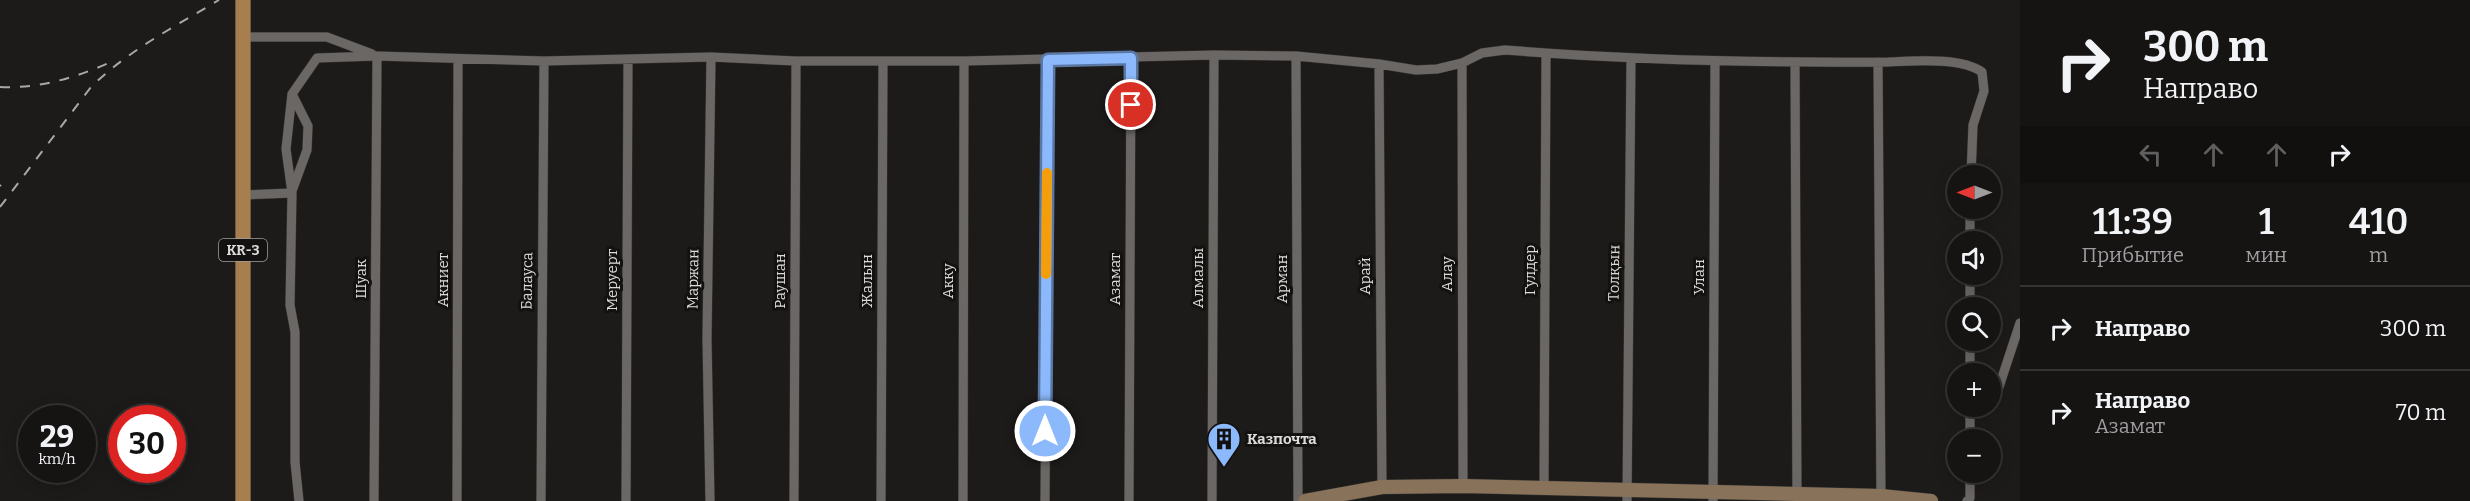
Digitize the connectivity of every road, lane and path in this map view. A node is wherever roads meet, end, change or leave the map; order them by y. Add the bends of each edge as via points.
1 (243, 0) edge
2 (244, 38) junction
3 (1546, 53) junction
4 (377, 56) junction
5 (1214, 56) junction
6 (711, 57) junction
7 (1296, 57) junction
8 (458, 58) junction
9 (628, 58) junction
10 (1131, 58) junction
11 (1631, 58) junction
12 (1048, 60) junction
13 (544, 61) junction
14 (796, 61) junction
15 (883, 61) junction
16 (964, 61) junction
17 (1715, 62) junction
18 (1878, 62) junction
19 (1462, 63) junction
20 (1795, 63) junction
21 (1379, 64) junction
22 (292, 94) junction
23 (1971, 165) edge
24 (292, 193) junction
25 (243, 195) junction
26 (2020, 323) edge
27 (2001, 381) edge
28 (1970, 483) edge
29 (1463, 486) junction
30 (1544, 486) junction
31 (1382, 487) junction
32 (1627, 495) edge
33 (1713, 497) edge
34 (1797, 498) edge
35 (1336, 499) edge
36 (1881, 499) edge
37 (243, 501) edge
38 (299, 501) edge
39 (374, 501) edge
40 (458, 501) edge
41 (541, 501) edge
42 (626, 501) edge
43 (710, 501) edge
44 (794, 501) edge
45 (881, 501) edge
46 (963, 501) edge
47 (1045, 501) edge
48 (1129, 501) edge
49 (1212, 501) edge
50 (1298, 501) edge
51 (1305, 501) edge
52 (1931, 501) edge
53 (1967, 501) edge

1 - 2 main road, KR-3
2 - 4 street via 327,37
2 - 25 main road, KR-3
3 - 11 street
3 - 19 street via 1505,50 1482,53
3 - 30 street, Гулдер
4 - 8 street
4 - 22 street via 316,58
4 - 39 street, Шуак
5 - 7 street
5 - 10 street
5 - 49 street, Алмалы
6 - 9 street
6 - 14 street
6 - 43 street, Маржан via 707,339
7 - 21 street
7 - 50 street, Арман
8 - 13 street
8 - 40 street, Акниет
9 - 13 street
9 - 42 street, Меруерт
10 - 12 street
10 - 48 street, Азамат
11 - 17 street
11 - 32 street, Толқын
12 - 16 street
12 - 47 street
13 - 41 street, Балауса
14 - 15 street
14 - 44 street, Раушан
15 - 16 street
15 - 45 street, Жалын
16 - 46 street, Акку
17 - 20 street
17 - 33 street, Улан
18 - 20 street
18 - 23 street via 1927,61 1973,66 1982,72 1984,91 1973,125
18 - 36 street
19 - 21 street via 1416,70
19 - 29 street, Алау
20 - 34 street
21 - 31 street, Арай
22 - 24 street via 286,149
22 - 24 street via 308,126 307,150
24 - 25 street
24 - 38 street via 290,305 295,332 295,462
25 - 37 main road, KR-3
26 - 27 street
28 - 53 street
29 - 30 street
29 - 31 street
30 - 32 street
31 - 35 street
32 - 33 street
33 - 34 street
34 - 36 street
35 - 51 street
36 - 52 street

